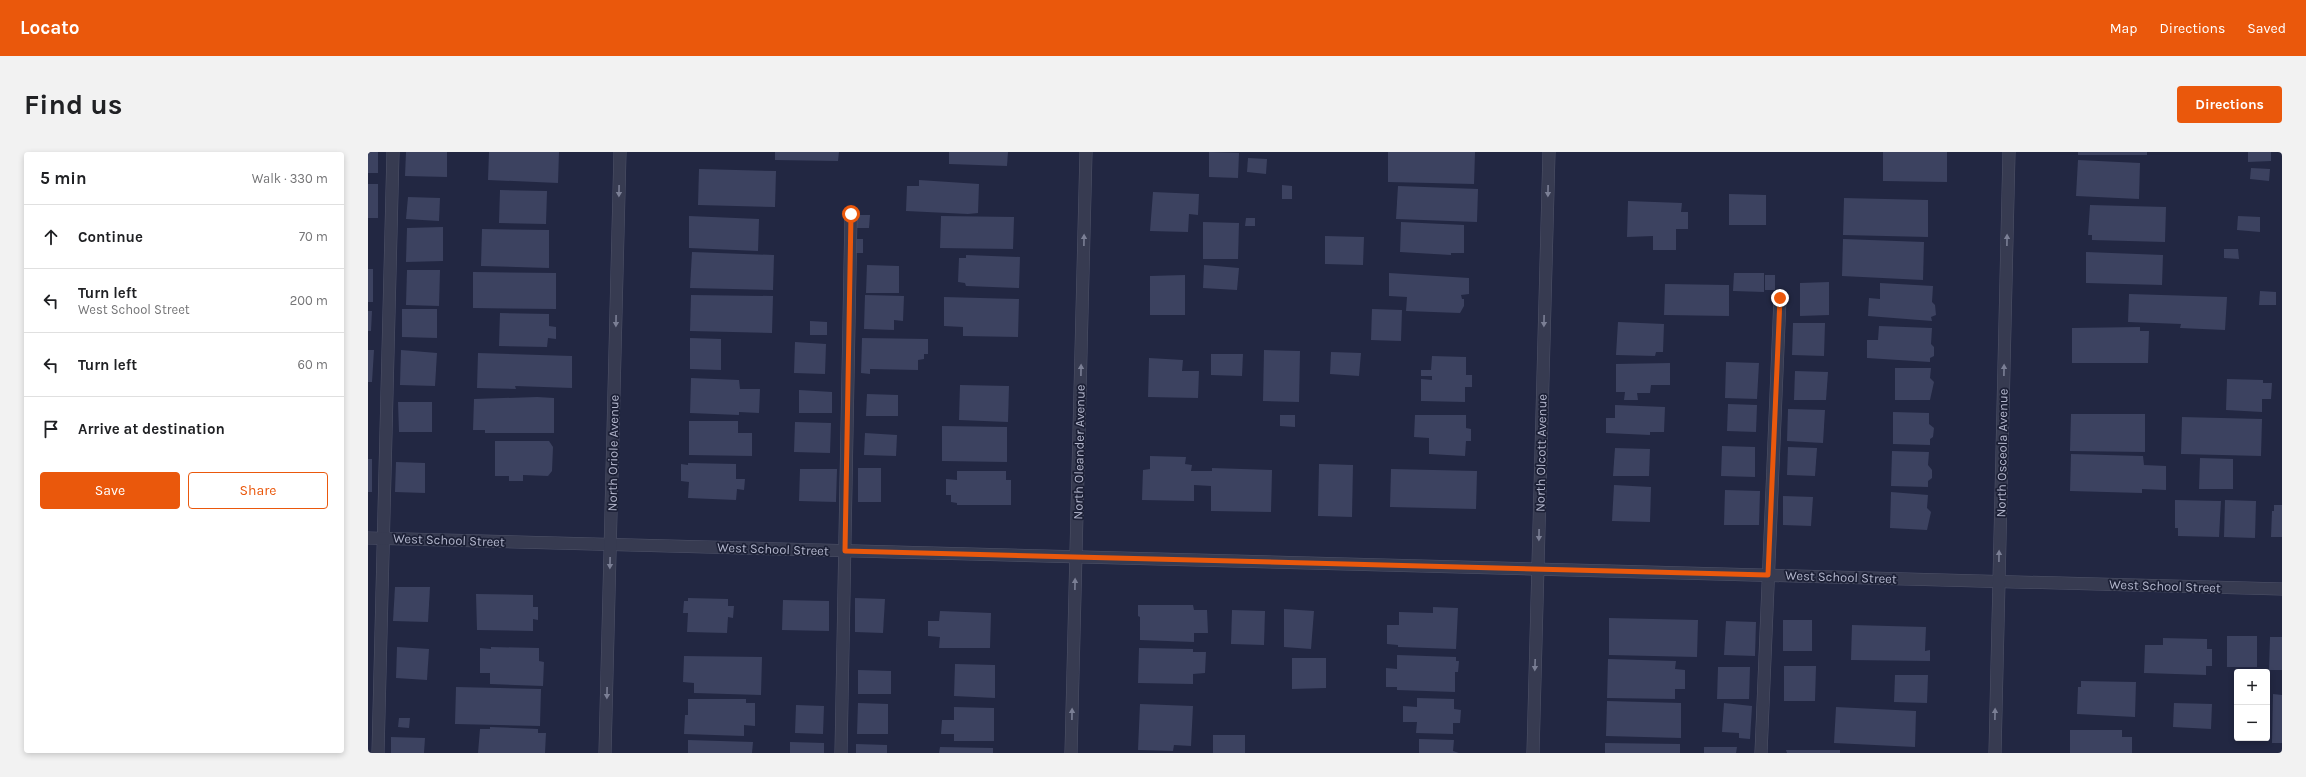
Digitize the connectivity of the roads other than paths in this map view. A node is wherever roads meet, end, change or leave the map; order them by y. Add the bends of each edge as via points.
1 (393, 152) edge
2 (620, 152) edge
3 (1086, 152) edge
4 (1549, 152) edge
5 (2009, 152) edge
6 (851, 214) dead end
7 (1780, 298) dead end
8 (368, 538) edge
9 (383, 538) junction
10 (610, 545) junction
11 (845, 551) junction
12 (1076, 557) junction
13 (1538, 569) junction
14 (1768, 575) junction
15 (1999, 582) junction
16 (2282, 589) edge
17 (378, 753) edge
18 (605, 753) edge
19 (841, 753) edge
20 (1071, 753) edge
21 (1533, 753) edge
22 (1761, 753) edge
23 (1994, 753) edge

1 - 9 street
2 -> 10 street, North Oriole Avenue
12 -> 3 street, North Oleander Avenue
4 -> 13 street, North Olcott Avenue
15 -> 5 street, North Osceola Avenue
6 - 11 street
7 - 14 street
8 - 9 street, West School Street
9 - 10 street, West School Street
9 - 17 street
10 - 11 street, West School Street
10 -> 18 street, North Oriole Avenue
11 - 12 street, West School Street
11 - 19 street
12 - 13 street, West School Street
20 -> 12 street, North Oleander Avenue
13 - 14 street, West School Street
13 -> 21 street, North Olcott Avenue
14 - 15 street, West School Street
14 - 22 street
15 - 16 street, West School Street
23 -> 15 street, North Osceola Avenue

